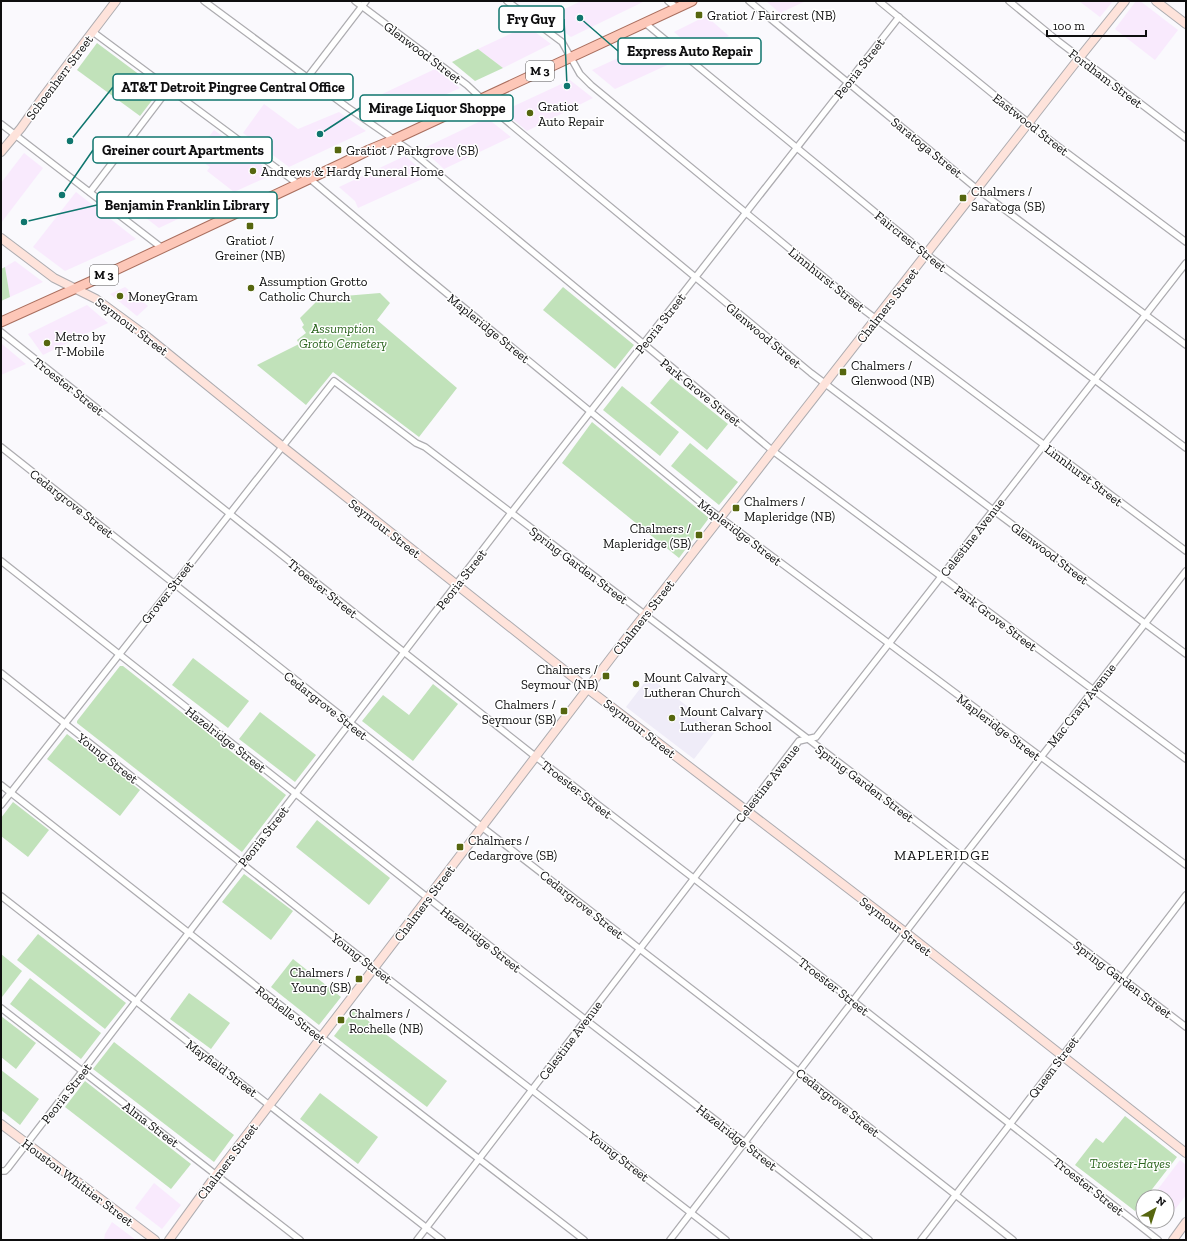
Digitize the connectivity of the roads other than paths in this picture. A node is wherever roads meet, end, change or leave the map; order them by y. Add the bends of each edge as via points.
1 (116, 1) edge
2 (204, 1) edge
3 (355, 1) edge
4 (366, 1) edge
5 (507, 1) edge
6 (668, 1) edge
7 (692, 1) edge
8 (749, 1) edge
9 (879, 1) edge
10 (1009, 1) edge
11 (1125, 1) edge
12 (1156, 1) edge
13 (362, 6) junction
14 (677, 8) junction
15 (899, 17) junction
16 (645, 23) junction
17 (1186, 24) edge
18 (93, 32) junction
19 (570, 58) junction
20 (1080, 58) junction
21 (308, 78) junction
22 (848, 82) junction
23 (169, 88) junction
24 (482, 99) junction
25 (1028, 123) junction
26 (1, 124) edge
27 (15, 135) junction
28 (1186, 138) edge
29 (393, 140) junction
30 (797, 148) junction
31 (1, 152) edge
32 (310, 179) junction
33 (298, 184) junction
34 (977, 189) junction
35 (90, 192) junction
36 (746, 213) junction
37 (1, 238) edge
38 (1186, 242) edge
39 (162, 248) junction
40 (926, 254) junction
41 (1186, 263) edge
42 (695, 278) junction
43 (75, 288) junction
44 (1145, 315) junction
45 (876, 319) junction
46 (1, 322) edge
47 (1, 332) edge
48 (643, 344) junction
49 (1186, 345) edge
50 (1094, 380) junction
51 (334, 381) joint
52 (825, 384) junction
53 (590, 412) junction
54 (1044, 445) junction
55 (282, 446) junction
56 (1, 447) edge
57 (1186, 448) edge
58 (773, 451) junction
59 (992, 510) junction
60 (230, 513) junction
61 (511, 513) junction
62 (720, 518) junction
63 (1186, 551) edge
64 (1, 561) edge
65 (1186, 571) edge
66 (941, 577) junction
67 (174, 584) junction
68 (457, 584) junction
69 (645, 615) junction
70 (1145, 624) junction
71 (888, 644) junction
72 (404, 652) junction
73 (119, 654) junction
74 (1186, 654) edge
75 (1, 673) edge
76 (588, 688) junction
77 (1093, 690) junction
78 (65, 723) junction
79 (350, 723) junction
80 (807, 739) junction
81 (536, 757) junction
82 (1040, 758) junction
83 (1186, 759) edge
84 (1, 785) edge
85 (11, 792) junction
86 (295, 794) junction
87 (1, 805) edge
88 (746, 810) junction
89 (482, 827) junction
90 (963, 857) junction
91 (242, 863) junction
92 (1186, 865) edge
93 (694, 878) junction
94 (1186, 895) edge
95 (1, 896) edge
96 (428, 898) junction
97 (905, 932) junction
98 (188, 933) junction
99 (639, 949) junction
100 (374, 968) junction
101 (1122, 978) junction
102 (853, 1001) junction
103 (135, 1002) junction
104 (1, 1008) edge
105 (585, 1020) junction
106 (1186, 1026) edge
107 (321, 1037) junction
108 (1062, 1056) junction
109 (82, 1072) junction
110 (799, 1072) junction
111 (532, 1090) junction
112 (269, 1105) junction
113 (1, 1124) edge
114 (1010, 1124) junction
115 (744, 1142) junction
116 (26, 1144) junction
117 (1186, 1153) edge
118 (479, 1159) junction
119 (1, 1171) edge
120 (216, 1174) junction
121 (956, 1195) junction
122 (691, 1212) junction
123 (1186, 1222) edge
124 (426, 1228) junction
125 (155, 1240) edge
126 (169, 1240) edge
127 (300, 1240) edge
128 (417, 1240) edge
129 (442, 1240) edge
130 (584, 1240) edge
131 (670, 1240) edge
132 (726, 1240) edge
133 (869, 1240) edge
134 (921, 1240) edge
135 (1014, 1240) edge
136 (1158, 1240) edge
137 (1173, 1240) edge

1 - 18 street, Schoenherr Street
2 - 21 street, Park Grove Street
3 - 13 street, Glenwood Street
4 - 13 street
5 - 19 street, Linnhurst Street via 562,42
6 - 14 street
7 - 14 main road, M 3
8 - 22 street, Saratoga Street
9 - 15 street, Eastwood Street
10 - 20 street, Fordham Street
11 - 20 street, Chalmers Street
12 - 17 street
13 - 21 street
13 - 24 street, Glenwood Street via 451,72
14 - 16 main road, M 3
15 - 22 street, Peoria Street
15 - 25 street, Eastwood Street
16 - 19 main road, M 3
16 - 30 street, Faircrest Street
18 - 23 street
18 - 27 street, Schoenherr Street
19 - 24 main road, M 3
19 - 36 street, Linnhurst Street via 580,74 591,84
20 - 25 street, Chalmers Street
20 - 28 street, Fordham Street
21 - 29 street, Park Grove Street
22 - 30 street, Peoria Street
22 - 34 street, Saratoga Street
23 - 33 street
23 - 35 street
24 - 29 main road, M 3
24 - 42 street, Glenwood Street
25 - 34 street, Chalmers Street
25 - 38 street, Eastwood Street
26 - 27 street
27 - 31 street, Schoenherr Street
27 - 35 street
29 - 32 main road, M 3
29 - 48 street, Park Grove Street via 412,152
30 - 36 street, Peoria Street
30 - 40 street, Faircrest Street
32 - 33 main road, M 3
32 - 53 street, Mapleridge Street
33 - 39 main road, M 3
34 - 40 street, Chalmers Street
34 - 44 street, Saratoga Street
35 - 39 street
36 - 42 street, Peoria Street
36 - 45 street, Linnhurst Street
37 - 43 street, Seymour Street via 54,278
39 - 43 main road, M 3
40 - 45 street, Chalmers Street
40 - 50 street, Faircrest Street
41 - 44 street, Celestine Avenue
42 - 48 street, Peoria Street
42 - 52 street, Glenwood Street
43 - 46 main road, M 3
43 - 55 street, Seymour Street via 96,299 145,335
44 - 49 street, Saratoga Street
44 - 50 street, Celestine Avenue
45 - 52 street, Chalmers Street
45 - 54 street, Linnhurst Street
47 - 60 street, Troester Street
48 - 53 street, Peoria Street
48 - 58 street, Park Grove Street
50 - 54 street, Celestine Avenue
50 - 57 street, Faircrest Street
51 - 55 street, Grover Street
51 - 61 street, Spring Garden Street
52 - 58 street, Chalmers Street
52 - 59 street, Glenwood Street
53 - 61 street, Peoria Street
53 - 62 street, Mapleridge Street
54 - 59 street, Celestine Avenue
54 - 63 street, Linnhurst Street
55 - 60 street, Grover Street
55 - 68 street, Seymour Street
56 - 67 street, Cedargrove Street
58 - 62 street, Chalmers Street
58 - 66 street, Park Grove Street
59 - 66 street, Celestine Avenue
59 - 70 street, Glenwood Street
60 - 67 street, Grover Street
60 - 72 street, Troester Street
61 - 68 street, Peoria Street
61 - 69 street, Spring Garden Street
62 - 69 street, Chalmers Street
62 - 71 street, Mapleridge Street
64 - 73 street, Hazelridge Street
65 - 70 street, Mac Crary Avenue
66 - 71 street, Celestine Avenue
66 - 77 street, Park Grove Street
67 - 73 street, Grover Street
67 - 79 street, Cedargrove Street
68 - 72 street, Peoria Street
68 - 76 street, Seymour Street
69 - 76 street, Chalmers Street
69 - 80 street, Spring Garden Street
70 - 74 street, Glenwood Street
70 - 77 street, Mac Crary Avenue
71 - 80 street, Celestine Avenue via 816,737
71 - 82 street, Mapleridge Street
72 - 79 street, Peoria Street
72 - 81 street, Troester Street
73 - 78 street, Grover Street
73 - 86 street, Hazelridge Street
75 - 78 street, Young Street
76 - 81 street, Chalmers Street
76 - 88 street, Seymour Street
77 - 82 street, Mac Crary Avenue
77 - 83 street, Park Grove Street
78 - 85 street, Grover Street
78 - 91 street, Young Street
79 - 86 street, Peoria Street
79 - 89 street, Cedargrove Street
80 - 88 street, Celestine Avenue via 799,741
80 - 90 street, Spring Garden Street
81 - 89 street, Chalmers Street
81 - 93 street, Troester Street
82 - 90 street, Mac Crary Avenue
82 - 92 street, Mapleridge Street
84 - 85 street, Rochelle Street
85 - 87 street, Grover Street
85 - 98 street, Rochelle Street
86 - 91 street, Peoria Street
86 - 96 street, Hazelridge Street
88 - 93 street, Celestine Avenue
88 - 97 street, Seymour Street
89 - 96 street, Chalmers Street
89 - 99 street, Cedargrove Street
90 - 97 street, Mac Crary Avenue
90 - 101 street, Spring Garden Street
91 - 98 street, Peoria Street
91 - 100 street, Young Street
93 - 99 street, Celestine Avenue
93 - 102 street, Troester Street
94 - 101 street, Queen Street
95 - 103 street, Mayfield Street
96 - 100 street, Chalmers Street
96 - 105 street, Hazelridge Street
97 - 102 street, Mac Crary Avenue
97 - 108 street, Seymour Street
98 - 103 street, Peoria Street
98 - 107 street, Rochelle Street
99 - 105 street, Celestine Avenue
99 - 110 street, Cedargrove Street
100 - 107 street, Chalmers Street
100 - 111 street, Young Street
101 - 106 street, Spring Garden Street
101 - 108 street, Queen Street
102 - 110 street, Mac Crary Avenue
102 - 114 street, Troester Street
103 - 109 street, Peoria Street
103 - 112 street, Mayfield Street
104 - 109 street, Alma Street
105 - 111 street, Celestine Avenue
105 - 115 street, Hazelridge Street
107 - 112 street, Chalmers Street
107 - 118 street, Rochelle Street
108 - 114 street, Queen Street
108 - 117 street, Seymour Street
109 - 116 street, Peoria Street
109 - 120 street, Alma Street
110 - 115 street, Mac Crary Avenue
110 - 121 street, Cedargrove Street
111 - 118 street, Celestine Avenue
111 - 122 street, Young Street
112 - 120 street, Chalmers Street
112 - 124 street, Mayfield Street
113 - 116 street, Houston Whittier Street
114 - 121 street, Queen Street
114 - 136 street, Troester Street
115 - 122 street, Mac Crary Avenue
115 - 133 street, Hazelridge Street
116 - 119 street, Peoria Street via 8,1168
116 - 125 street, Houston Whittier Street
118 - 124 street, Celestine Avenue
118 - 130 street, Rochelle Street
120 - 126 street, Chalmers Street
120 - 127 street, Alma Street
121 - 134 street, Queen Street
121 - 135 street, Cedargrove Street
122 - 131 street, Mac Crary Avenue
122 - 132 street, Young Street
123 - 137 street
124 - 128 street, Celestine Avenue
124 - 129 street, Mayfield Street

